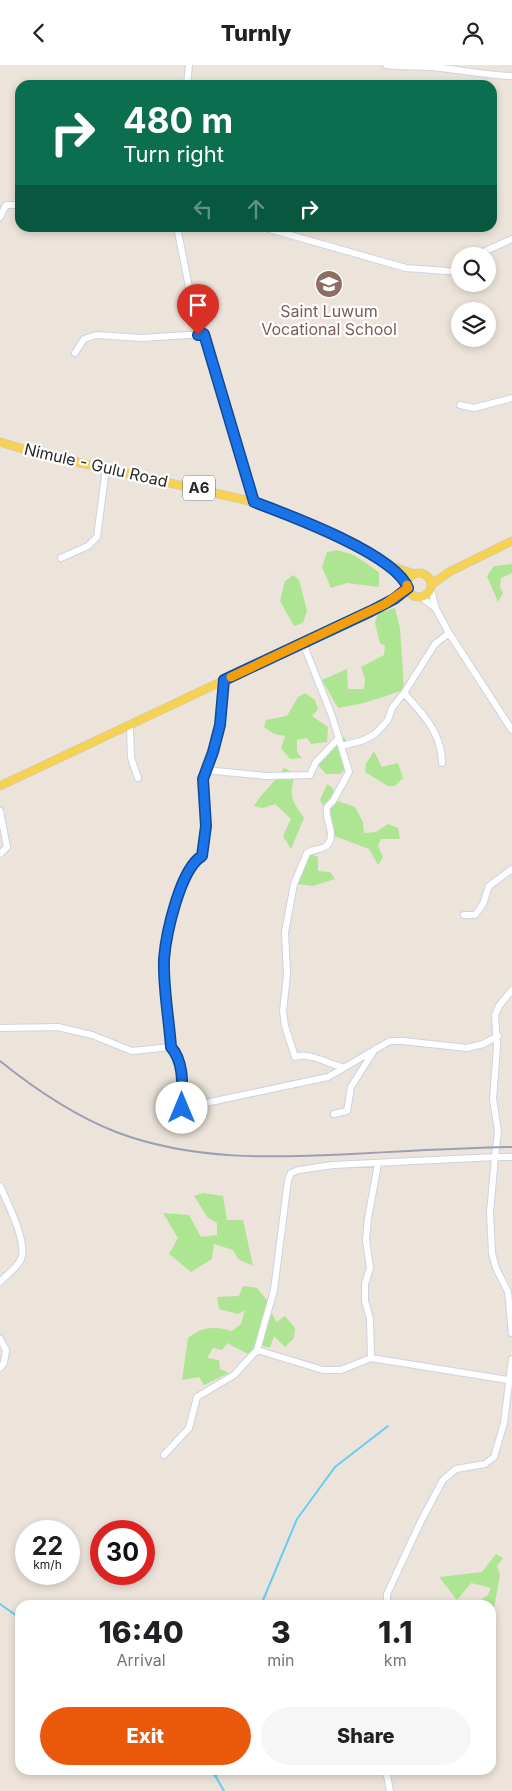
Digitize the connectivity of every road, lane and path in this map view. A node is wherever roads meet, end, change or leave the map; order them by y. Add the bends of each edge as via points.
1 (189, 65) edge
2 (386, 65) edge
3 (406, 66) edge
4 (512, 76) edge
5 (188, 80) edge
6 (3, 204) edge
7 (0, 217) edge
8 (178, 232) edge
9 (279, 232) edge
10 (512, 239) edge
11 (494, 247) edge
12 (451, 271) edge
13 (204, 334) junction
14 (75, 353) dead end
15 (512, 398) edge
16 (460, 405) dead end
17 (0, 442) edge
18 (106, 468) junction
19 (254, 502) junction
20 (512, 541) edge
21 (61, 559) dead end
22 (387, 565) junction
23 (449, 572) junction
24 (414, 575) junction
25 (426, 576) junction
26 (431, 587) junction
27 (409, 589) junction
28 (421, 597) junction
29 (436, 609) junction
30 (449, 633) junction
31 (303, 643) junction
32 (224, 680) junction
33 (404, 693) junction
34 (130, 726) junction
35 (512, 730) edge
36 (339, 738) junction
37 (342, 746) junction
38 (442, 763) dead end
39 (205, 770) junction
40 (138, 778) dead end
41 (0, 786) edge
42 (0, 811) edge
43 (0, 854) edge
44 (512, 869) edge
45 (464, 915) dead end
46 (512, 990) edge
47 (0, 1028) edge
48 (498, 1036) junction
49 (171, 1047) junction
50 (375, 1049) junction
51 (342, 1067) junction
52 (334, 1115) dead end
53 (495, 1157) junction
54 (512, 1157) edge
55 (378, 1164) junction
56 (0, 1186) edge
57 (0, 1282) edge
58 (512, 1333) edge
59 (0, 1339) edge
60 (257, 1350) junction
61 (371, 1358) junction
62 (512, 1359) edge
63 (0, 1368) edge
64 (508, 1380) junction
65 (164, 1455) dead end
66 (387, 1600) edge
67 (387, 1775) edge
68 (390, 1791) edge

1 - 5 street
2 - 3 street
3 - 4 street
6 - 7 street
8 - 13 street via 192,302
9 - 12 street via 400,267
10 - 11 street
13 - 14 street via 142,338 96,335 84,339
13 - 19 street
15 - 16 street via 474,408
17 - 18 main road, Nimule - Gulu Road / A6
18 - 19 main road, Nimule - Gulu Road / A6
18 - 21 street via 98,537 88,546
19 - 22 main road, Nimule - Gulu Road / A6 via 315,526
20 - 23 main road, A6
22 - 24 main road, Nimule - Gulu Road / A6
22 - 27 main road, Nimule - Gulu Road / A6
23 - 25 main road, A6
23 - 26 main road, A6
24 - 25 main road, A6
24 - 27 main road
25 - 26 main road
26 - 28 main road, A6
26 - 29 street
27 - 28 main road, A6
27 - 31 main road
28 - 29 street
29 - 30 street
30 - 33 street via 435,644
30 - 35 street
31 - 32 main road
31 - 36 street
32 - 34 main road
32 - 39 street via 220,725
33 - 37 street via 392,708 388,720 375,734 364,741
33 - 38 street via 430,723 440,744
34 - 40 street via 131,758
34 - 41 main road
36 - 37 street
36 - 39 street via 316,763 310,775 267,776
37 - 51 street via 349,772 326,811 330,839 326,847 307,853 294,884 284,932 287,975 285,1026 295,1057 313,1056
39 - 49 street via 202,787 205,842 202,856 195,860 175,904 164,957
42 - 43 street via 7,847
44 - 45 street via 489,886 475,915
46 - 48 street via 496,1012
47 - 49 street via 58,1027 92,1035 132,1051
48 - 50 street via 484,1045 468,1048 396,1041
48 - 53 street via 494,1090 498,1131
49 - 51 street via 181,1065 182,1108 328,1077
50 - 51 street
50 - 52 street via 351,1087 347,1111
53 - 54 street
53 - 55 street
53 - 58 street via 490,1213 492,1253 508,1293
55 - 60 street via 333,1165 291,1173 274,1290
55 - 61 street via 367,1227 370,1268 365,1284 365,1301 370,1319
56 - 57 street via 22,1247 20,1262
59 - 63 street via 6,1350
60 - 61 street via 333,1371
60 - 65 street via 234,1375 197,1397 189,1428
61 - 64 street
62 - 64 street
64 - 66 street via 504,1423 494,1457 485,1464 456,1469 443,1480 422,1519
67 - 68 street

